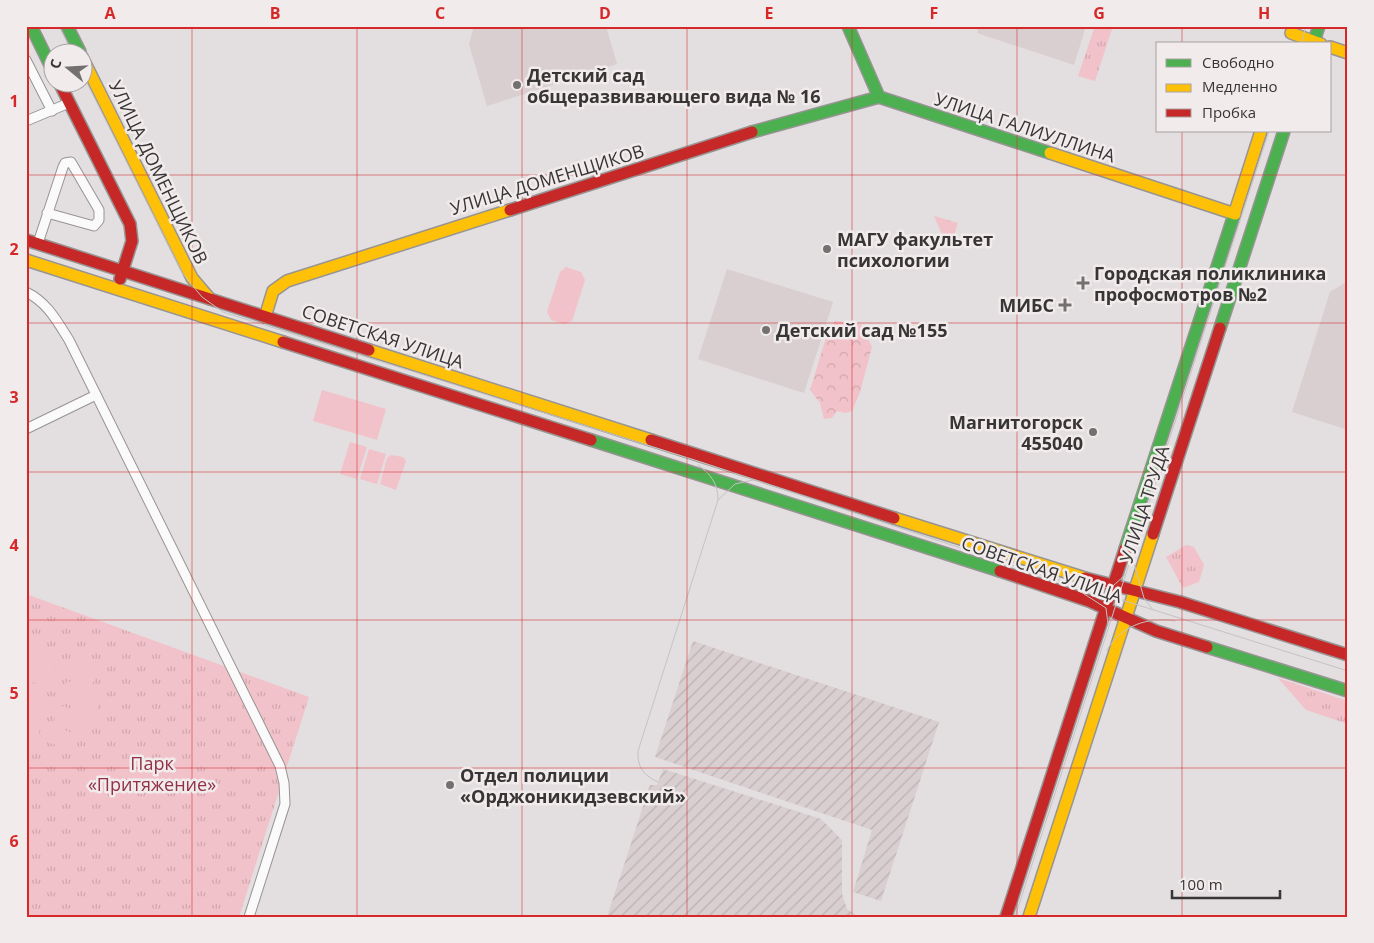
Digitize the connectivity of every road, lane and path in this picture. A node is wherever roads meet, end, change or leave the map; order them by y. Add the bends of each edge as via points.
1 (31, 26) edge
2 (67, 26) edge
3 (848, 26) edge
4 (1318, 26) edge
5 (1290, 34) edge
6 (75, 42) edge
7 (1313, 42) edge
8 (1316, 42) edge
9 (1332, 48) edge
10 (42, 49) edge
11 (1348, 53) edge
12 (26, 60) edge
13 (92, 77) edge
14 (64, 92) edge
15 (879, 97) junction
16 (69, 103) junction
17 (52, 111) junction
18 (26, 120) edge
19 (1261, 132) edge
20 (1284, 132) edge
21 (47, 213) junction
22 (1235, 214) junction
23 (26, 240) edge
24 (38, 243) junction
25 (26, 260) edge
26 (123, 271) junction
27 (117, 288) junction
28 (26, 292) edge
29 (210, 299) junction
30 (265, 317) junction
31 (260, 334) junction
32 (96, 395) junction
33 (26, 429) edge
34 (728, 466) junction
35 (723, 483) junction
36 (1114, 586) junction
37 (1135, 590) junction
38 (1107, 609) junction
39 (1126, 617) junction
40 (1348, 655) edge
41 (1348, 691) edge
42 (249, 917) edge
43 (1006, 917) edge
44 (1029, 917) edge

1 - 10 main road
2 - 6 main road
3 - 15 main road
4 - 8 main road
5 - 7 main road
9 - 11 main road
12 - 17 street
13 - 29 main road, УЛИЦА ДОМЕНЩИКОВ via 192,278
14 - 16 main road
15 - 22 main road, УЛИЦА ГАЛИУЛЛИНА
15 - 30 main road, УЛИЦА ДОМЕНЩИКОВ via 787,121 287,282 273,291
16 - 17 street
16 - 26 main road via 130,224 132,241
17 - 18 street
19 - 22 main road, УЛИЦА ТРУДА
20 - 37 main road, УЛИЦА ТРУДА
21 - 21 street via 63,167 65,163 72,162 99,210 99,220 94,226
21 - 24 street
22 - 36 main road, УЛИЦА ТРУДА
23 - 24 main road, СОВЕТСКАЯ УЛИЦА
24 - 26 main road, СОВЕТСКАЯ УЛИЦА
25 - 27 main road, СОВЕТСКАЯ УЛИЦА
26 - 27 main road
26 - 29 main road, СОВЕТСКАЯ УЛИЦА
27 - 31 main road, СОВЕТСКАЯ УЛИЦА
28 - 32 street via 52,312
29 - 30 main road, СОВЕТСКАЯ УЛИЦА
30 - 31 main road, УЛИЦА ДОМЕНЩИКОВ
30 - 34 main road, СОВЕТСКАЯ УЛИЦА
31 - 35 main road, СОВЕТСКАЯ УЛИЦА
32 - 33 street
32 - 42 street via 280,766 285,804
34 - 35 main road
34 - 36 main road, СОВЕТСКАЯ УЛИЦА
35 - 38 main road, СОВЕТСКАЯ УЛИЦА via 975,563
36 - 37 main road, СОВЕТСКАЯ УЛИЦА
36 - 38 main road, УЛИЦА ТРУДА
37 - 39 main road, УЛИЦА ТРУДА
37 - 40 main road, СОВЕТСКАЯ УЛИЦА
38 - 39 main road, СОВЕТСКАЯ УЛИЦА
38 - 43 main road, УЛИЦА ТРУДА
39 - 41 main road, СОВЕТСКАЯ УЛИЦА via 1170,635
39 - 44 main road, УЛИЦА ТРУДА

